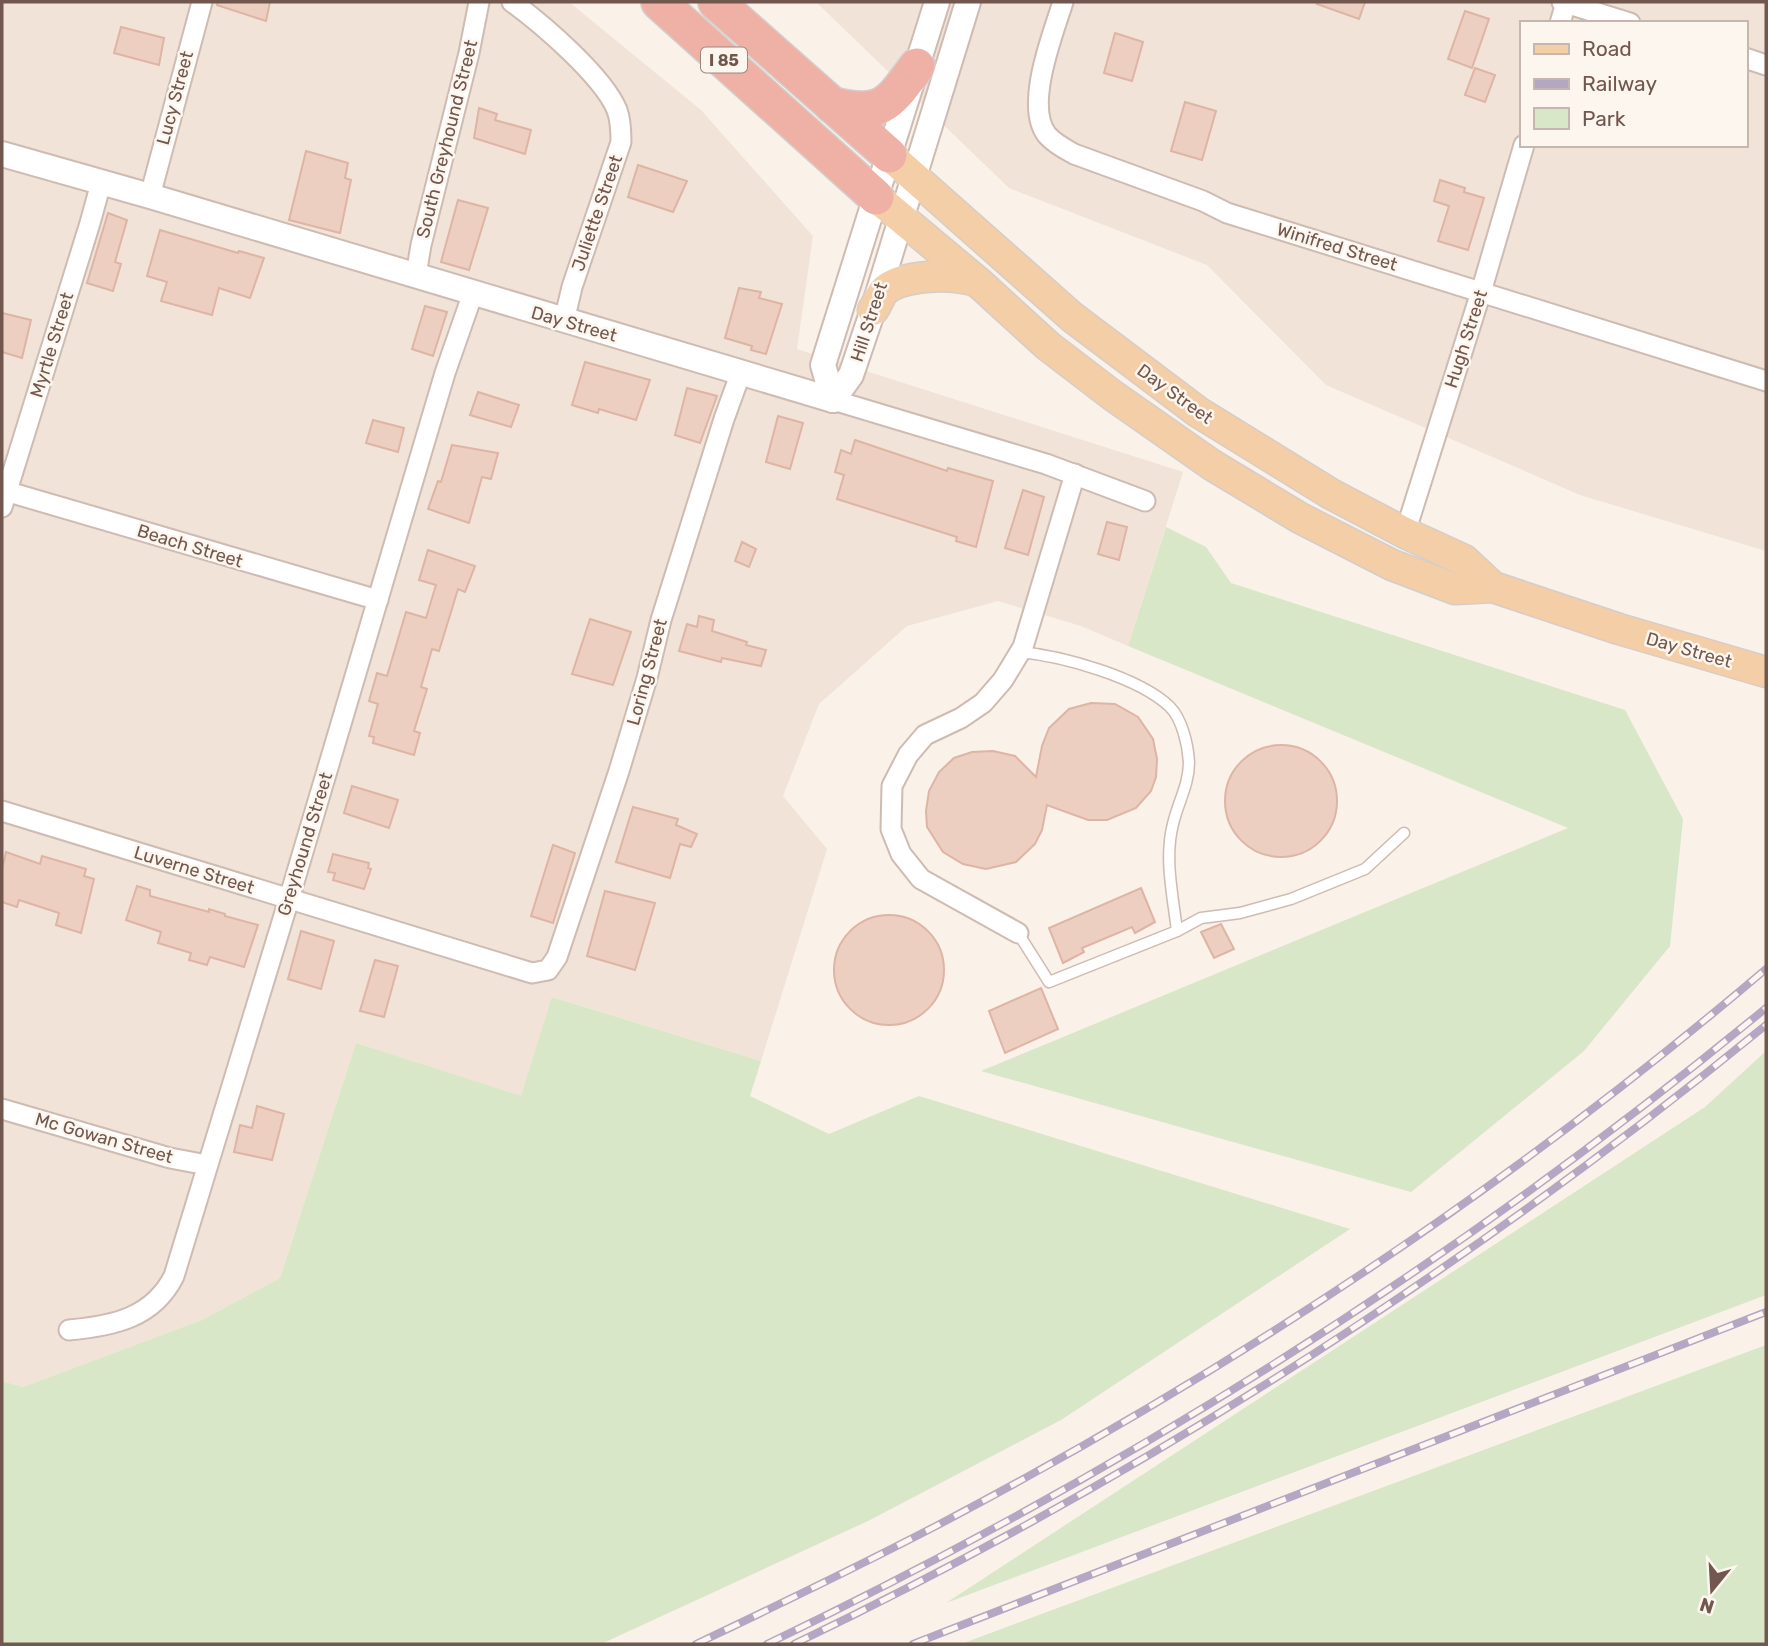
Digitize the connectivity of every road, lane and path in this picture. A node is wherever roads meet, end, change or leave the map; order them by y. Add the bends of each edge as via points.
1 (202, 2) edge
2 (479, 2) edge
3 (512, 2) edge
4 (716, 2) edge
5 (937, 2) edge
6 (968, 2) edge
7 (1063, 2) edge
8 (1564, 2) edge
9 (666, 8) edge
10 (1560, 21) edge
11 (1624, 21) edge
12 (1747, 59) edge
13 (1766, 65) edge
14 (918, 66) junction
15 (832, 104) junction
16 (1523, 147) edge
17 (2, 153) edge
18 (889, 155) junction
19 (915, 177) junction
20 (101, 183) junction
21 (150, 196) junction
22 (888, 208) junction
23 (416, 275) junction
24 (979, 283) junction
25 (1481, 292) junction
26 (473, 293) junction
27 (873, 310) junction
28 (564, 321) junction
29 (741, 372) junction
30 (1766, 381) edge
31 (833, 400) junction
32 (1076, 474) junction
33 (3, 496) edge
34 (1144, 500) dead end
35 (1405, 533) junction
36 (1493, 587) junction
37 (378, 600) junction
38 (1020, 652) junction
39 (1766, 672) edge
40 (2, 811) edge
41 (1404, 832) dead end
42 (289, 898) junction
43 (1177, 931) junction
44 (1018, 933) joint
45 (548, 970) joint
46 (2, 1109) edge
47 (207, 1165) junction
48 (69, 1330) dead end

1 - 21 street, Lucy Street
2 - 23 street, South Greyhound Street
3 - 28 street, Juliette Street via 582,64 616,109 621,131
4 - 15 highway
5 - 14 street, Hill Street
6 - 19 street, Hill Street
7 - 25 street, Winifred Street via 1039,95 1043,128 1059,146 1227,213
8 - 10 street
8 - 11 street
9 - 22 highway, I 85
12 - 13 street
14 - 15 highway via 892,101 879,108 849,109
14 - 18 street, Hill Street
15 - 18 highway
16 - 25 street, Hugh Street
17 - 20 street, Day Street
18 - 19 main road, Day Street
18 - 22 street, Hill Street
19 - 22 street, Hill Street
19 - 35 main road, Day Street via 1072,317 1188,404 1297,474
20 - 21 street, Day Street
20 - 33 street, Myrtle Street
21 - 23 street, Day Street
22 - 24 main road, Day Street
22 - 27 street, Hill Street
22 - 31 street, Hill Street via 823,365
23 - 26 street, Day Street
24 - 27 main road via 966,277 906,280 885,290
24 - 36 main road, Day Street via 1048,346 1112,395 1255,493 1392,565 1455,589
25 - 30 street, Winifred Street
25 - 35 street, Hugh Street
26 - 28 street, Day Street
26 - 37 street, Greyhound Street
27 - 31 street, Hill Street via 851,375
28 - 29 street, Day Street
29 - 31 street, Day Street
29 - 45 street, Loring Street via 661,620 619,771 557,957
31 - 32 street, Day Street
32 - 34 street, Day Street
32 - 38 street
33 - 37 street, Beach Street
35 - 36 main road, Day Street via 1464,560
36 - 39 main road, Day Street
37 - 42 street, Greyhound Street
38 - 43 lane via 1142,686 1171,709 1186,740 1189,762 1186,787 1172,825 1169,863
38 - 44 street via 983,703 925,734 908,755 892,786 891,829 901,854 921,880
40 - 42 street, Luverne Street
41 - 43 lane via 1365,869 1291,898 1240,913 1201,918
42 - 45 street, Luverne Street via 532,973
42 - 47 street, Greyhound Street
43 - 44 lane via 1049,982
46 - 47 street, Mc Gowan Street
47 - 48 street, Greyhound Street via 166,1292 131,1318

